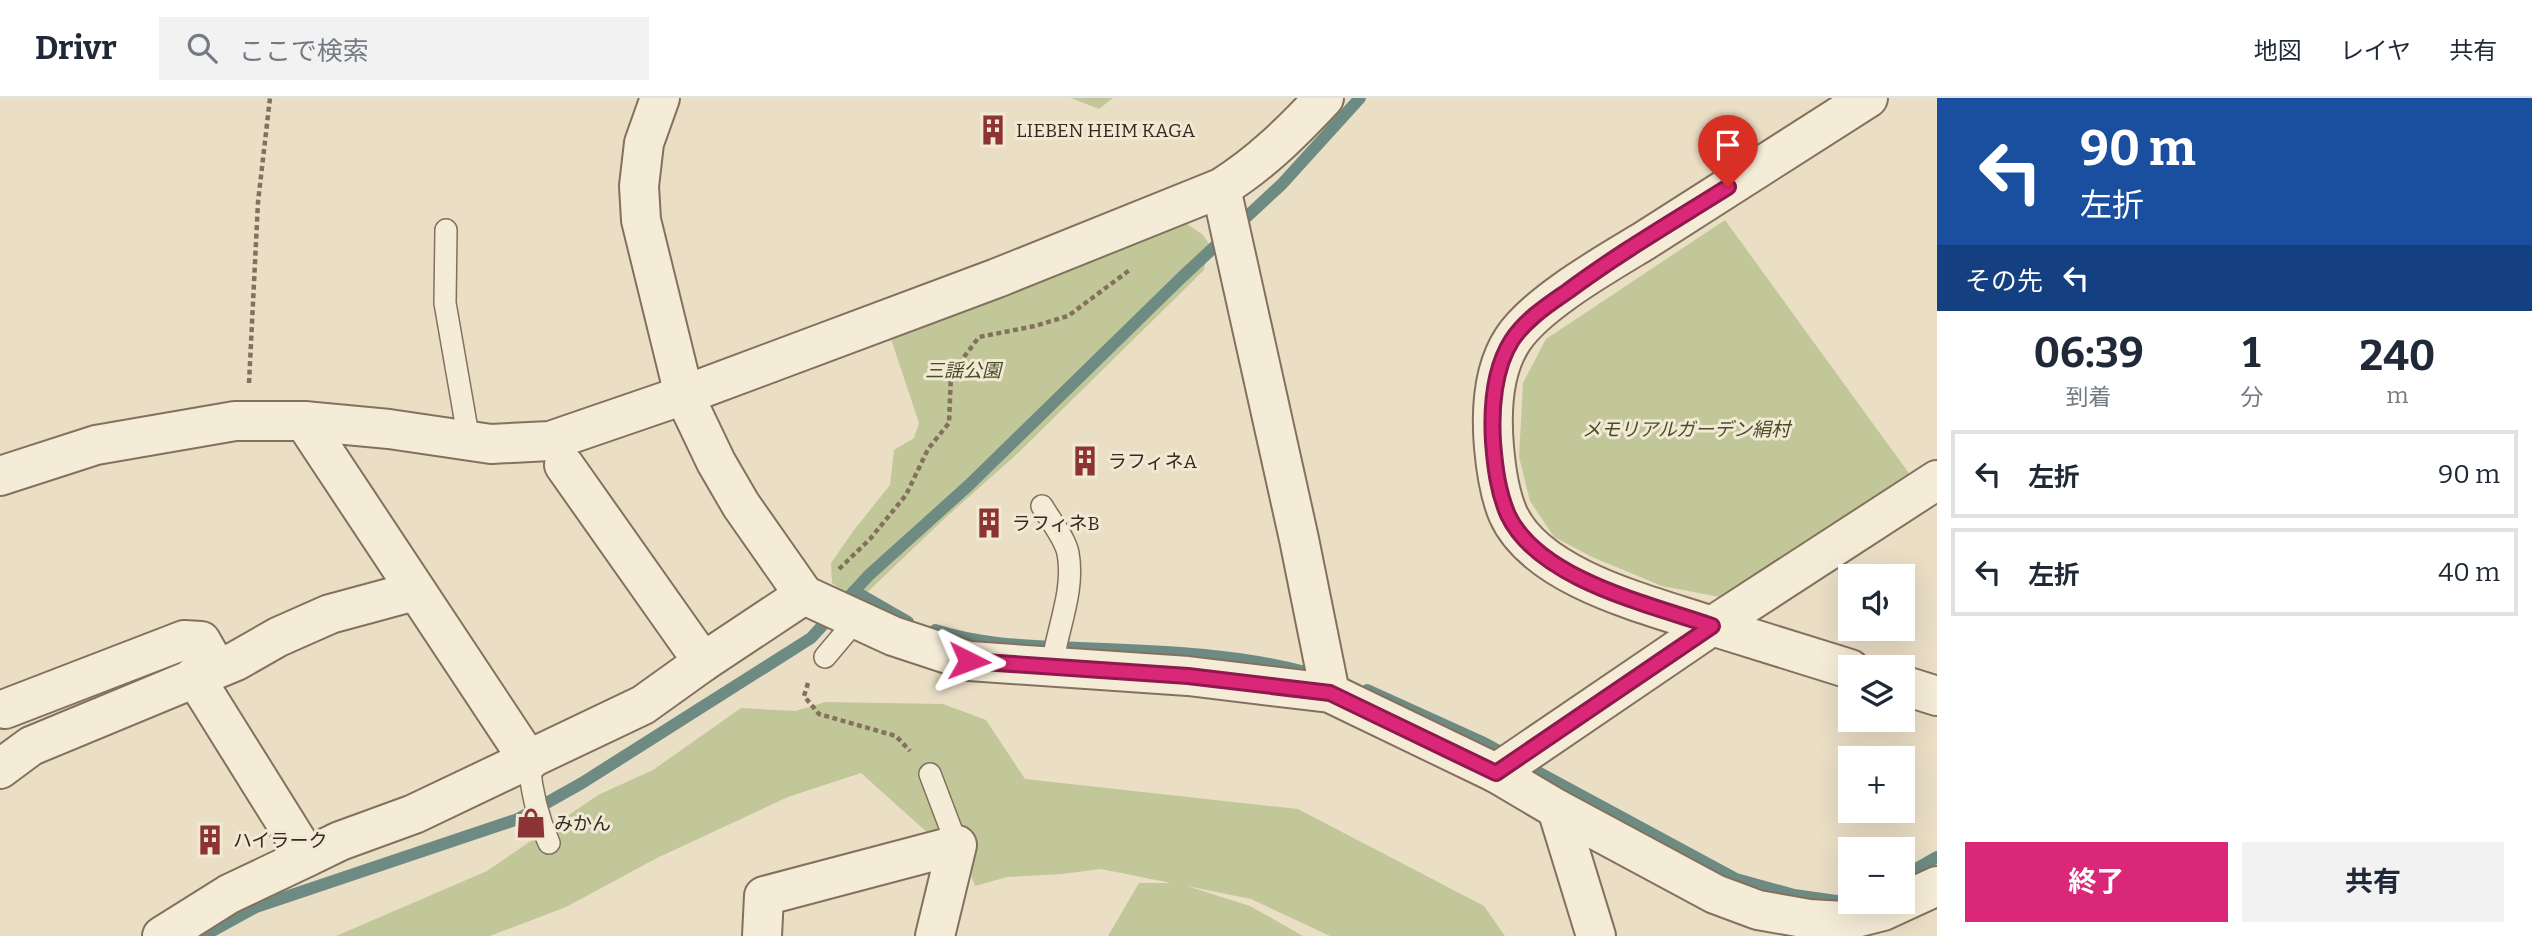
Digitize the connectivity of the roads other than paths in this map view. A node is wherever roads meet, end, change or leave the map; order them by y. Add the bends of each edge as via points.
1 (660, 98) edge
2 (1324, 98) edge
3 (1868, 98) edge
4 (1227, 215) junction
5 (446, 230) dead end
6 (684, 395) junction
7 (304, 421) junction
8 (469, 441) junction
9 (564, 465) dead end
10 (0, 476) edge
11 (1937, 480) edge
12 (1042, 506) dead end
13 (415, 591) junction
14 (834, 609) junction
15 (1712, 626) junction
16 (825, 657) road end
17 (1053, 659) junction
18 (703, 662) junction
19 (1838, 665) edge
20 (200, 674) junction
21 (1326, 677) junction
22 (1915, 689) edge
23 (1937, 696) edge
24 (2, 706) edge
25 (31, 746) junction
26 (1510, 763) junction
27 (0, 769) edge
28 (930, 774) road end
29 (530, 776) junction
30 (1557, 809) junction
31 (548, 844) dead end
32 (957, 845) junction
33 (307, 857) junction
34 (1937, 886) edge
35 (162, 936) edge
36 (762, 936) edge
37 (935, 936) edge
38 (1596, 936) edge

1 - 6 street via 644,143 640,220
2 - 4 street via 1249,170
3 - 15 street via 1536,313 1513,340 1499,371 1492,429 1495,463 1509,516 1521,533 1558,568 1581,580
4 - 6 street via 997,278
4 - 21 street
5 - 8 lane via 445,303
6 - 8 street via 550,440
6 - 14 street via 741,505
7 - 8 street
7 - 10 street via 235,421 96,445
7 - 13 street
9 - 18 street
11 - 15 street
12 - 17 lane via 1068,552 1069,593
13 - 20 street via 330,614
13 - 29 street
14 - 16 lane
14 - 17 street via 969,661
14 - 18 street
15 - 19 street
15 - 26 street
17 - 21 street via 1228,680
18 - 29 street
20 - 24 street via 209,655 201,641 184,640
20 - 25 street
20 - 33 street
21 - 26 street
22 - 23 street
24 - 25 street
25 - 27 street
26 - 30 street
28 - 32 lane
29 - 31 lane
29 - 33 street via 414,814
30 - 34 street via 1715,894 1758,910 1844,921 1883,911
30 - 38 street
32 - 36 street via 764,896
32 - 37 street
33 - 35 street via 229,894

